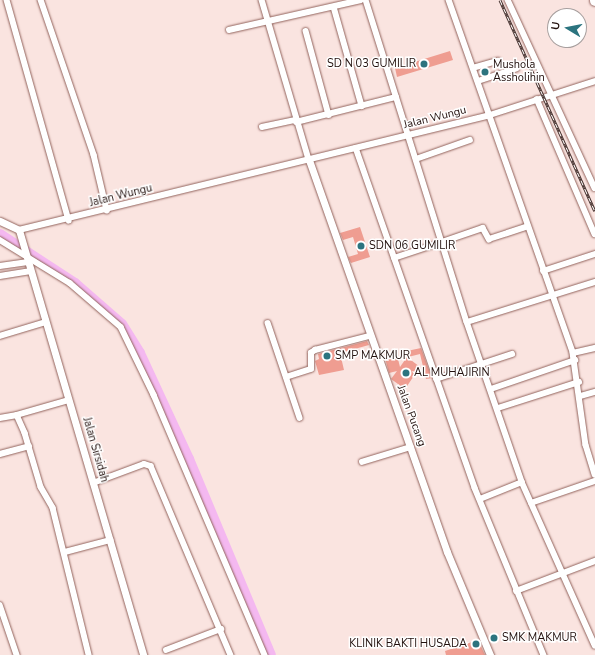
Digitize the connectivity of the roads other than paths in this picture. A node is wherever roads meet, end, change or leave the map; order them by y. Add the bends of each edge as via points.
1 (7, 0) edge
2 (41, 0) edge
3 (262, 0) edge
4 (361, 0) edge
5 (366, 0) edge
6 (449, 0) edge
7 (508, 0) edge
8 (334, 7) junction
9 (269, 23) junction
10 (229, 30) dead end
11 (306, 31) dead end
12 (498, 61) dead end
13 (473, 68) junction
14 (516, 69) dead end
15 (478, 81) junction
16 (595, 81) edge
17 (552, 94) junction
18 (396, 97) junction
19 (537, 99) junction
20 (362, 106) junction
21 (329, 115) junction
22 (490, 115) junction
23 (296, 121) junction
24 (262, 126) dead end
25 (408, 135) junction
26 (470, 140) dead end
27 (356, 148) junction
28 (416, 159) junction
29 (309, 160) junction
30 (595, 188) edge
31 (107, 210) junction
32 (69, 220) junction
33 (0, 221) edge
34 (527, 227) junction
35 (19, 230) junction
36 (595, 234) edge
37 (0, 240) edge
38 (442, 242) junction
39 (26, 253) junction
40 (595, 254) edge
41 (394, 258) junction
42 (28, 262) junction
43 (0, 266) edge
44 (31, 271) junction
45 (543, 271) junction
46 (0, 276) edge
47 (595, 282) edge
48 (552, 296) junction
49 (46, 322) junction
50 (468, 322) junction
51 (268, 323) dead end
52 (0, 336) edge
53 (369, 336) junction
54 (595, 348) edge
55 (573, 353) junction
56 (512, 354) dead end
57 (575, 360) junction
58 (481, 364) junction
59 (286, 377) junction
60 (436, 379) junction
61 (579, 382) junction
62 (491, 389) junction
63 (595, 392) edge
64 (581, 396) junction
65 (69, 400) junction
66 (498, 408) junction
67 (17, 415) junction
68 (0, 418) edge
69 (300, 418) dead end
70 (29, 446) junction
71 (411, 447) junction
72 (0, 454) edge
73 (593, 457) edge
74 (362, 462) dead end
75 (595, 475) edge
76 (595, 481) edge
77 (522, 482) junction
78 (93, 483) junction
79 (480, 499) junction
80 (531, 503) junction
81 (110, 540) junction
82 (65, 552) junction
83 (595, 561) edge
84 (563, 574) junction
85 (516, 591) junction
86 (0, 605) edge
87 (220, 629) junction
88 (595, 645) edge
89 (166, 650) dead end
90 (17, 655) edge
91 (90, 655) edge
92 (142, 655) edge
93 (231, 655) edge
94 (265, 655) edge
95 (490, 655) edge
96 (544, 655) edge

1 - 32 street
2 - 31 street via 94,155
3 - 9 street
4 - 8 street
5 - 18 street
6 - 13 street
7 - 17 street
8 - 9 street
8 - 20 street
9 - 10 street
9 - 23 street
11 - 21 street
12 - 13 street
13 - 15 street
14 - 15 street
15 - 22 street
16 - 17 street, Jalan Wungu
17 - 19 street, Jalan Wungu
17 - 30 street
18 - 20 street
18 - 25 street
19 - 22 street, Jalan Wungu
19 - 36 street
20 - 21 street
21 - 23 street
22 - 25 street, Jalan Wungu
22 - 34 street
23 - 24 street
23 - 29 street
25 - 27 street, Jalan Wungu
25 - 28 street
26 - 28 street
27 - 29 street, Jalan Wungu
27 - 41 street
28 - 38 street
29 - 31 street, Jalan Wungu
29 - 53 street, Jalan Pucang
31 - 32 street, Jalan Wungu
32 - 35 street, Jalan Wungu
33 - 35 street
34 - 38 street via 489,239 484,228
34 - 45 street
35 - 39 street, Jalan Sirsidah
37 - 39 street
38 - 41 street
38 - 50 street
39 - 42 street, Jalan Sirsidah
39 - 94 street via 88,297 122,327 160,407
40 - 45 street
41 - 60 street
42 - 43 street
42 - 44 street, Jalan Sirsidah
44 - 46 street
44 - 49 street, Jalan Sirsidah
45 - 48 street
47 - 48 street
48 - 50 street
48 - 55 street
49 - 52 street
49 - 65 street, Jalan Sirsidah
50 - 58 street
51 - 59 street
53 - 59 street via 314,350 311,353 311,368
53 - 71 street, Jalan Pucang
54 - 55 street
55 - 57 street
56 - 58 street
57 - 61 street
57 - 62 street
58 - 60 street
58 - 62 street
59 - 69 street
60 - 79 street
61 - 64 street
61 - 66 street
62 - 66 street
63 - 64 street
64 - 73 street
65 - 67 street
65 - 78 street, Jalan Sirsidah
66 - 77 street
67 - 68 street
67 - 70 street
70 - 72 street
70 - 82 street via 41,487 54,508
71 - 74 street
71 - 95 street, Jalan Pucang via 447,552
73 - 75 street
76 - 80 street
77 - 79 street
77 - 80 street
78 - 81 street, Jalan Sirsidah
78 - 87 street via 144,464 152,466
79 - 85 street
80 - 84 street
81 - 82 street
81 - 92 street, Jalan Sirsidah
82 - 91 street
83 - 84 street
84 - 85 street
84 - 88 street
85 - 96 street
86 - 90 street
87 - 89 street
87 - 93 street

